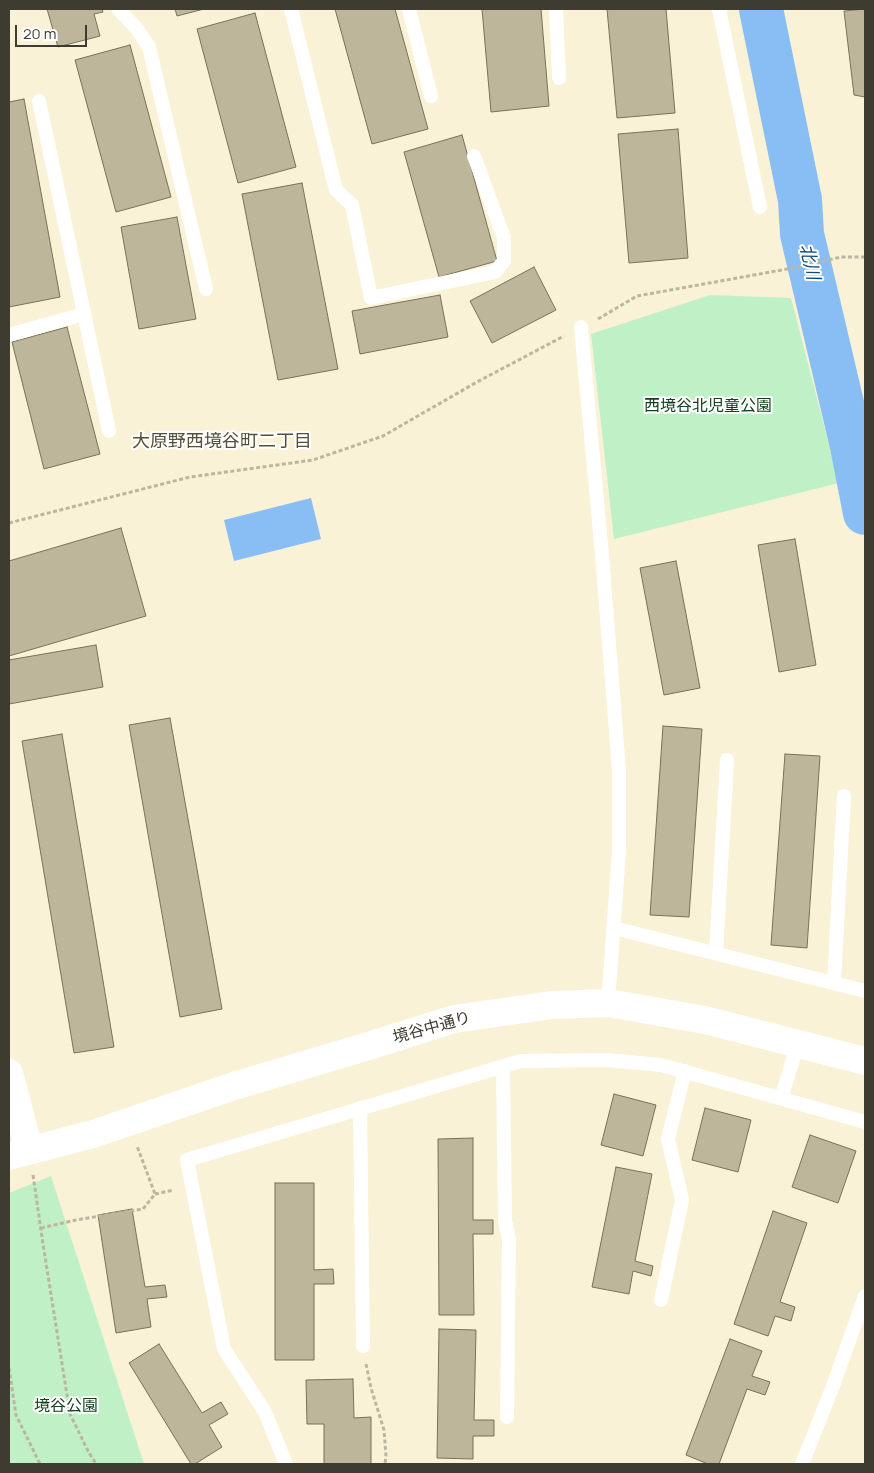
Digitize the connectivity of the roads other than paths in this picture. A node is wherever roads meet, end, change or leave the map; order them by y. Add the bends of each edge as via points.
1 (119, 9) edge
2 (291, 9) edge
3 (409, 9) edge
4 (556, 9) edge
5 (719, 9) edge
6 (559, 78) dead end
7 (431, 96) dead end
8 (39, 101) dead end
9 (474, 156) dead end
10 (760, 207) dead end
11 (206, 289) dead end
12 (84, 314) junction
13 (581, 327) road end
14 (9, 335) edge
15 (109, 431) dead end
16 (727, 760) dead end
17 (844, 796) dead end
18 (614, 928) junction
19 (716, 953) junction
20 (834, 983) junction
21 (865, 991) edge
22 (608, 1003) junction
23 (798, 1044) junction
24 (865, 1061) edge
25 (502, 1067) junction
26 (685, 1071) junction
27 (9, 1073) edge
28 (782, 1098) junction
29 (360, 1108) junction
30 (865, 1122) edge
31 (19, 1153) edge
32 (865, 1296) edge
33 (662, 1300) dead end
34 (363, 1346) road end
35 (507, 1418) dead end
36 (286, 1464) edge
37 (802, 1464) edge

1 - 11 lane via 149,48
2 - 9 lane via 336,190 352,205 371,298 495,272 504,261 504,238
3 - 7 lane
4 - 6 lane
5 - 10 lane
8 - 12 lane
12 - 14 lane
12 - 15 lane
13 - 18 lane via 618,770
16 - 19 lane
17 - 20 lane
18 - 19 lane
18 - 22 lane
19 - 20 lane
20 - 21 lane
22 - 23 street, 境谷中通り via 705,1020
22 - 31 street, 境谷中通り via 552,1004 454,1019 234,1086 93,1134
23 - 24 street, 境谷中通り
23 - 28 lane
25 - 26 lane via 521,1061 607,1060 662,1065
25 - 29 lane
25 - 35 lane via 504,1221 509,1239
26 - 28 lane
26 - 33 lane via 668,1139 682,1200
27 - 31 street
28 - 30 lane
29 - 34 lane
29 - 36 lane via 187,1160 224,1349 265,1412
32 - 37 lane

